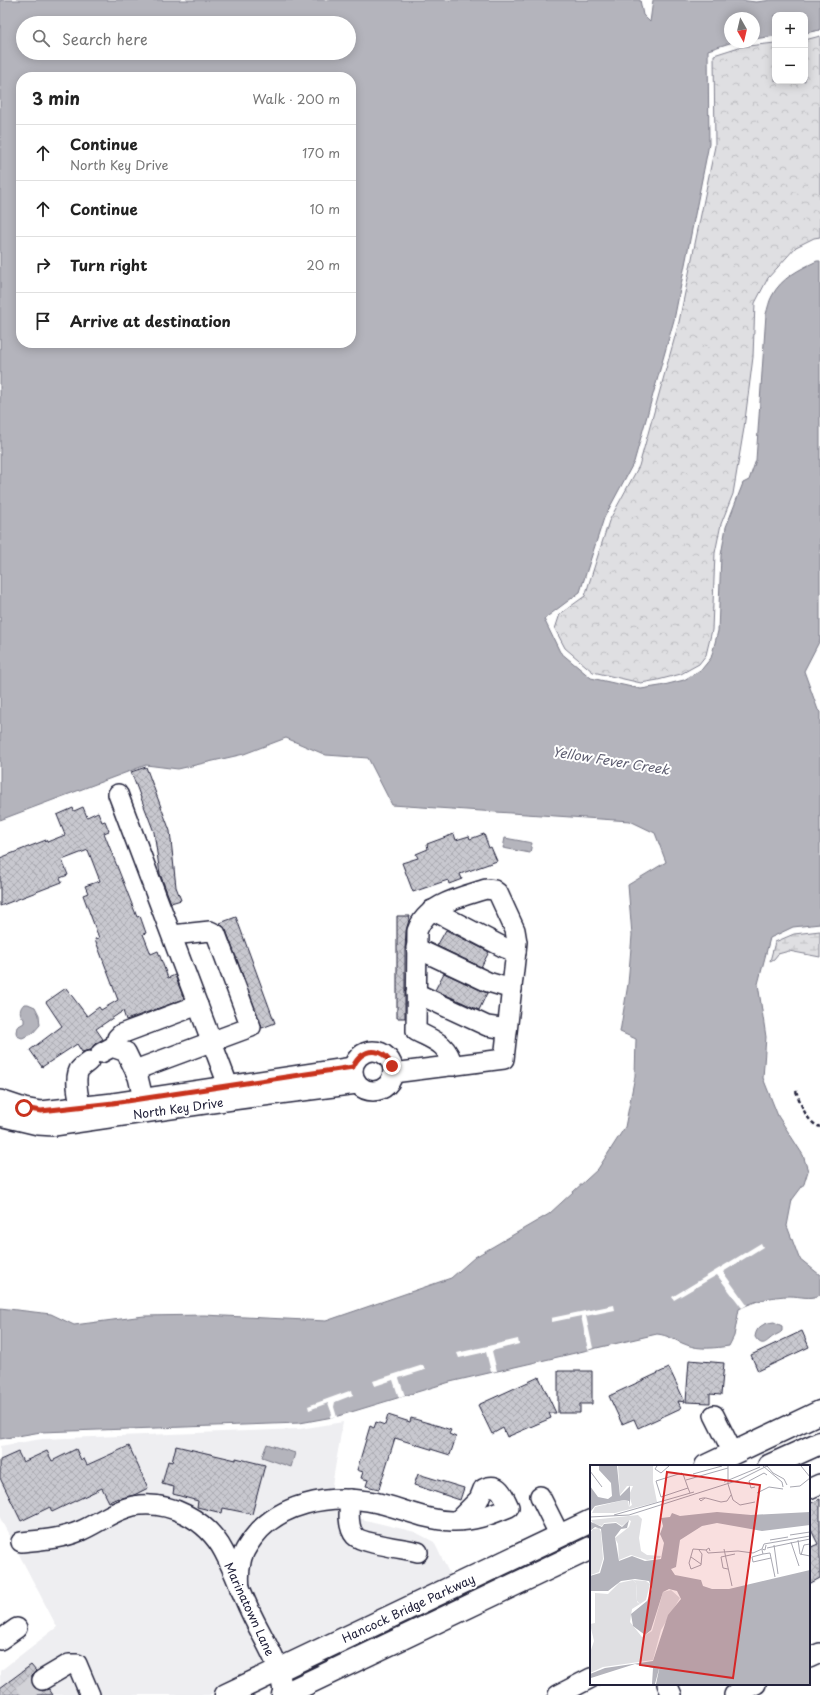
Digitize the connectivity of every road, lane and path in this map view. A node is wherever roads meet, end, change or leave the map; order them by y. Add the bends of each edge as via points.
1 (118, 794) dead end
2 (432, 910) junction
3 (172, 935) junction
4 (416, 948) junction
5 (511, 950) junction
6 (506, 988) junction
7 (416, 993) junction
8 (198, 1005) junction
9 (502, 1028) junction
10 (212, 1042) junction
11 (108, 1043) junction
12 (453, 1066) junction
13 (135, 1070) junction
14 (393, 1073) junction
15 (355, 1075) junction
16 (796, 1091) dead end
17 (230, 1092) junction
18 (0, 1100) edge
19 (144, 1105) junction
20 (82, 1114) junction
21 (0, 1116) edge
22 (820, 1127) edge
23 (820, 1412) edge
24 (714, 1415) dead end
25 (820, 1443) edge
26 (733, 1453) junction
27 (708, 1465) edge
28 (771, 1465) edge
29 (820, 1484) edge
30 (810, 1489) edge
31 (540, 1496) dead end
32 (350, 1499) junction
33 (457, 1521) dead end
34 (590, 1521) edge
35 (560, 1536) junction
36 (21, 1542) dead end
37 (246, 1548) junction
38 (590, 1548) edge
39 (222, 1549) junction
40 (418, 1552) dead end
41 (240, 1589) junction
42 (17, 1628) dead end
43 (0, 1640) edge
44 (820, 1653) edge
45 (810, 1658) edge
46 (278, 1670) junction
47 (590, 1679) edge
48 (42, 1680) tunnel mouth
49 (667, 1685) edge
50 (754, 1685) edge
51 (90, 1695) edge
52 (226, 1695) edge
53 (284, 1695) edge
54 (558, 1695) edge
55 (672, 1695) edge
56 (734, 1695) edge

1 - 3 street
2 - 4 street via 420,921
2 - 5 street
2 - 5 street via 468,895 494,890 498,893 508,916
3 - 8 street
3 - 10 street via 210,931 216,934 251,1027
4 - 6 street
4 - 7 street
5 - 6 street
6 - 9 street
7 - 9 street via 487,1026
7 - 12 street via 416,1031 442,1045 448,1051
8 - 10 street
8 - 11 street
9 - 12 street via 493,1061
10 - 13 street
10 - 17 street
11 - 13 street via 126,1052
11 - 20 street via 79,1070 77,1077
12 - 14 street
13 - 19 street
14 - 15 street via 387,1085 376,1091 369,1091
14 - 15 street via 385,1055 370,1051 357,1059
15 - 17 street, North Key Drive
16 - 22 path via 805,1112 814,1125
17 - 19 street, North Key Drive
18 - 20 street, North Key Drive via 41,1111
19 - 20 street, North Key Drive
20 - 21 street, North Key Drive via 54,1126
23 - 26 main road
24 - 26 street
25 - 28 main road
26 - 27 main road
29 - 30 street
31 - 35 street
32 - 33 street via 369,1501 437,1520
32 - 37 street via 313,1502 284,1512 264,1524
32 - 40 street via 348,1513 355,1536 363,1541
34 - 35 main road, Hancock Bridge Parkway
35 - 46 main road, Hancock Bridge Parkway
36 - 39 street, Marinatown Lane via 64,1536 130,1507 149,1504 168,1507 185,1514 208,1531
37 - 39 street, Marinatown Lane via 232,1552
37 - 41 street via 241,1561
38 - 53 main road, Hancock Bridge Parkway
39 - 41 street, Marinatown Lane
41 - 46 street, Marinatown Lane
42 - 43 street
44 - 45 street
46 - 52 main road, Hancock Bridge Parkway
46 - 53 street, Marinatown Lane
47 - 54 street
48 - 51 street via 69,1664 77,1664
49 - 55 street
50 - 56 street

